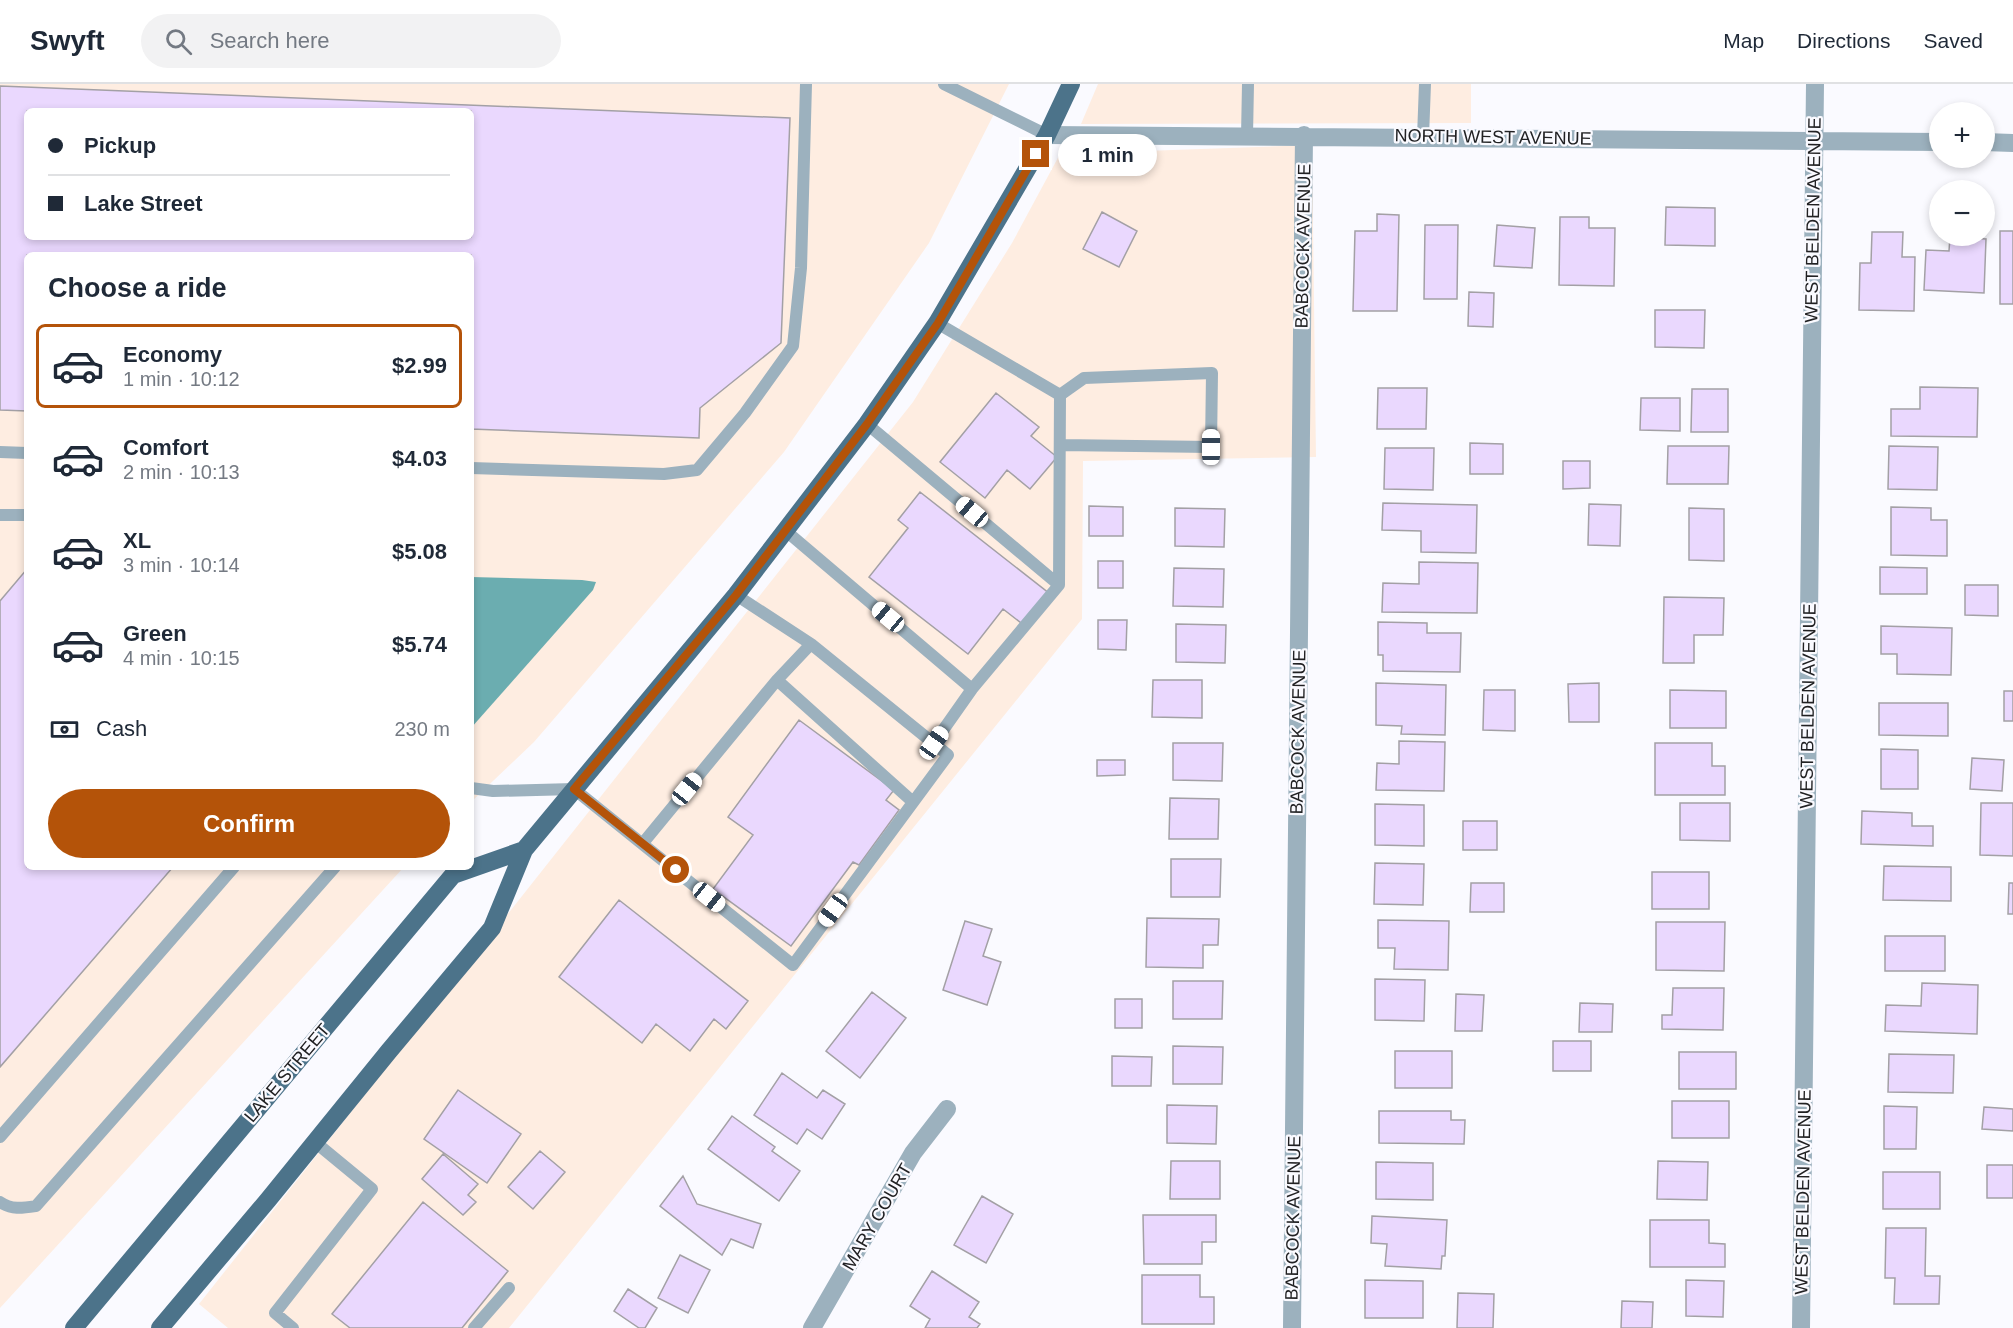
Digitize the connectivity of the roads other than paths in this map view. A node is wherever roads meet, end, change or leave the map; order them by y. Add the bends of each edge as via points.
1 (806, 84) edge
2 (944, 84) edge
3 (1071, 84) edge
4 (1248, 84) edge
5 (1425, 84) edge
6 (1815, 84) edge
7 (1047, 135) junction
8 (1304, 135) junction
9 (1247, 136) junction
10 (1423, 137) junction
11 (1815, 140) junction
12 (1929, 142) edge
13 (1995, 142) edge
14 (2013, 142) edge
15 (938, 323) junction
16 (1060, 395) junction
17 (867, 424) junction
18 (1060, 445) junction
19 (0, 452) edge
20 (24, 453) edge
21 (474, 468) edge
22 (0, 515) edge
23 (24, 515) edge
24 (786, 531) junction
25 (1059, 585) junction
26 (736, 595) junction
27 (811, 644) junction
28 (777, 680) junction
29 (972, 689) junction
30 (934, 743) junction
31 (474, 788) edge
32 (574, 789) junction
33 (913, 802) junction
34 (643, 843) junction
35 (524, 850) junction
36 (474, 865) edge
37 (231, 870) edge
38 (332, 870) edge
39 (453, 871) edge
40 (948, 1109) dead end
41 (0, 1137) edge
42 (315, 1142) junction
43 (0, 1202) edge
44 (509, 1288) dead end
45 (74, 1328) edge
46 (160, 1328) edge
47 (293, 1328) edge
48 (474, 1328) edge
49 (812, 1328) edge
50 (1292, 1328) edge
51 (1801, 1328) edge

1 - 21 lane via 801,268 793,346 745,414 697,470 664,474
2 - 7 lane
3 - 7 main road
4 - 9 lane
5 - 10 lane
6 - 11 street, WEST BELDEN AVENUE
7 - 9 street, NORTH WEST AVENUE
7 - 15 main road
8 - 9 street, NORTH WEST AVENUE
8 - 10 street, NORTH WEST AVENUE
8 - 50 street, BABCOCK AVENUE
10 - 11 street, NORTH WEST AVENUE
11 - 12 street, NORTH WEST AVENUE
11 - 51 street, WEST BELDEN AVENUE
13 - 14 street
15 - 16 lane
15 - 17 main road
16 - 18 lane
16 - 18 lane via 1084,378 1212,373 1211,447
17 - 24 main road
17 - 25 lane
18 - 25 lane
19 - 20 lane
22 - 23 lane
24 - 26 main road
24 - 29 lane
25 - 29 lane
26 - 27 lane
26 - 32 main road
27 - 28 lane
27 - 30 lane
28 - 33 lane
28 - 34 lane
29 - 30 lane
30 - 33 lane via 948,755
31 - 32 lane
32 - 34 lane
32 - 35 main road
33 - 34 lane via 793,965
35 - 36 main road, LAKE STREET
35 - 42 main road via 492,928
37 - 41 lane
38 - 43 lane via 36,1206 19,1209
39 - 45 main road, LAKE STREET
40 - 49 street, MARY COURT via 913,1153
42 - 46 main road
42 - 47 lane via 372,1190 275,1313
44 - 48 lane

